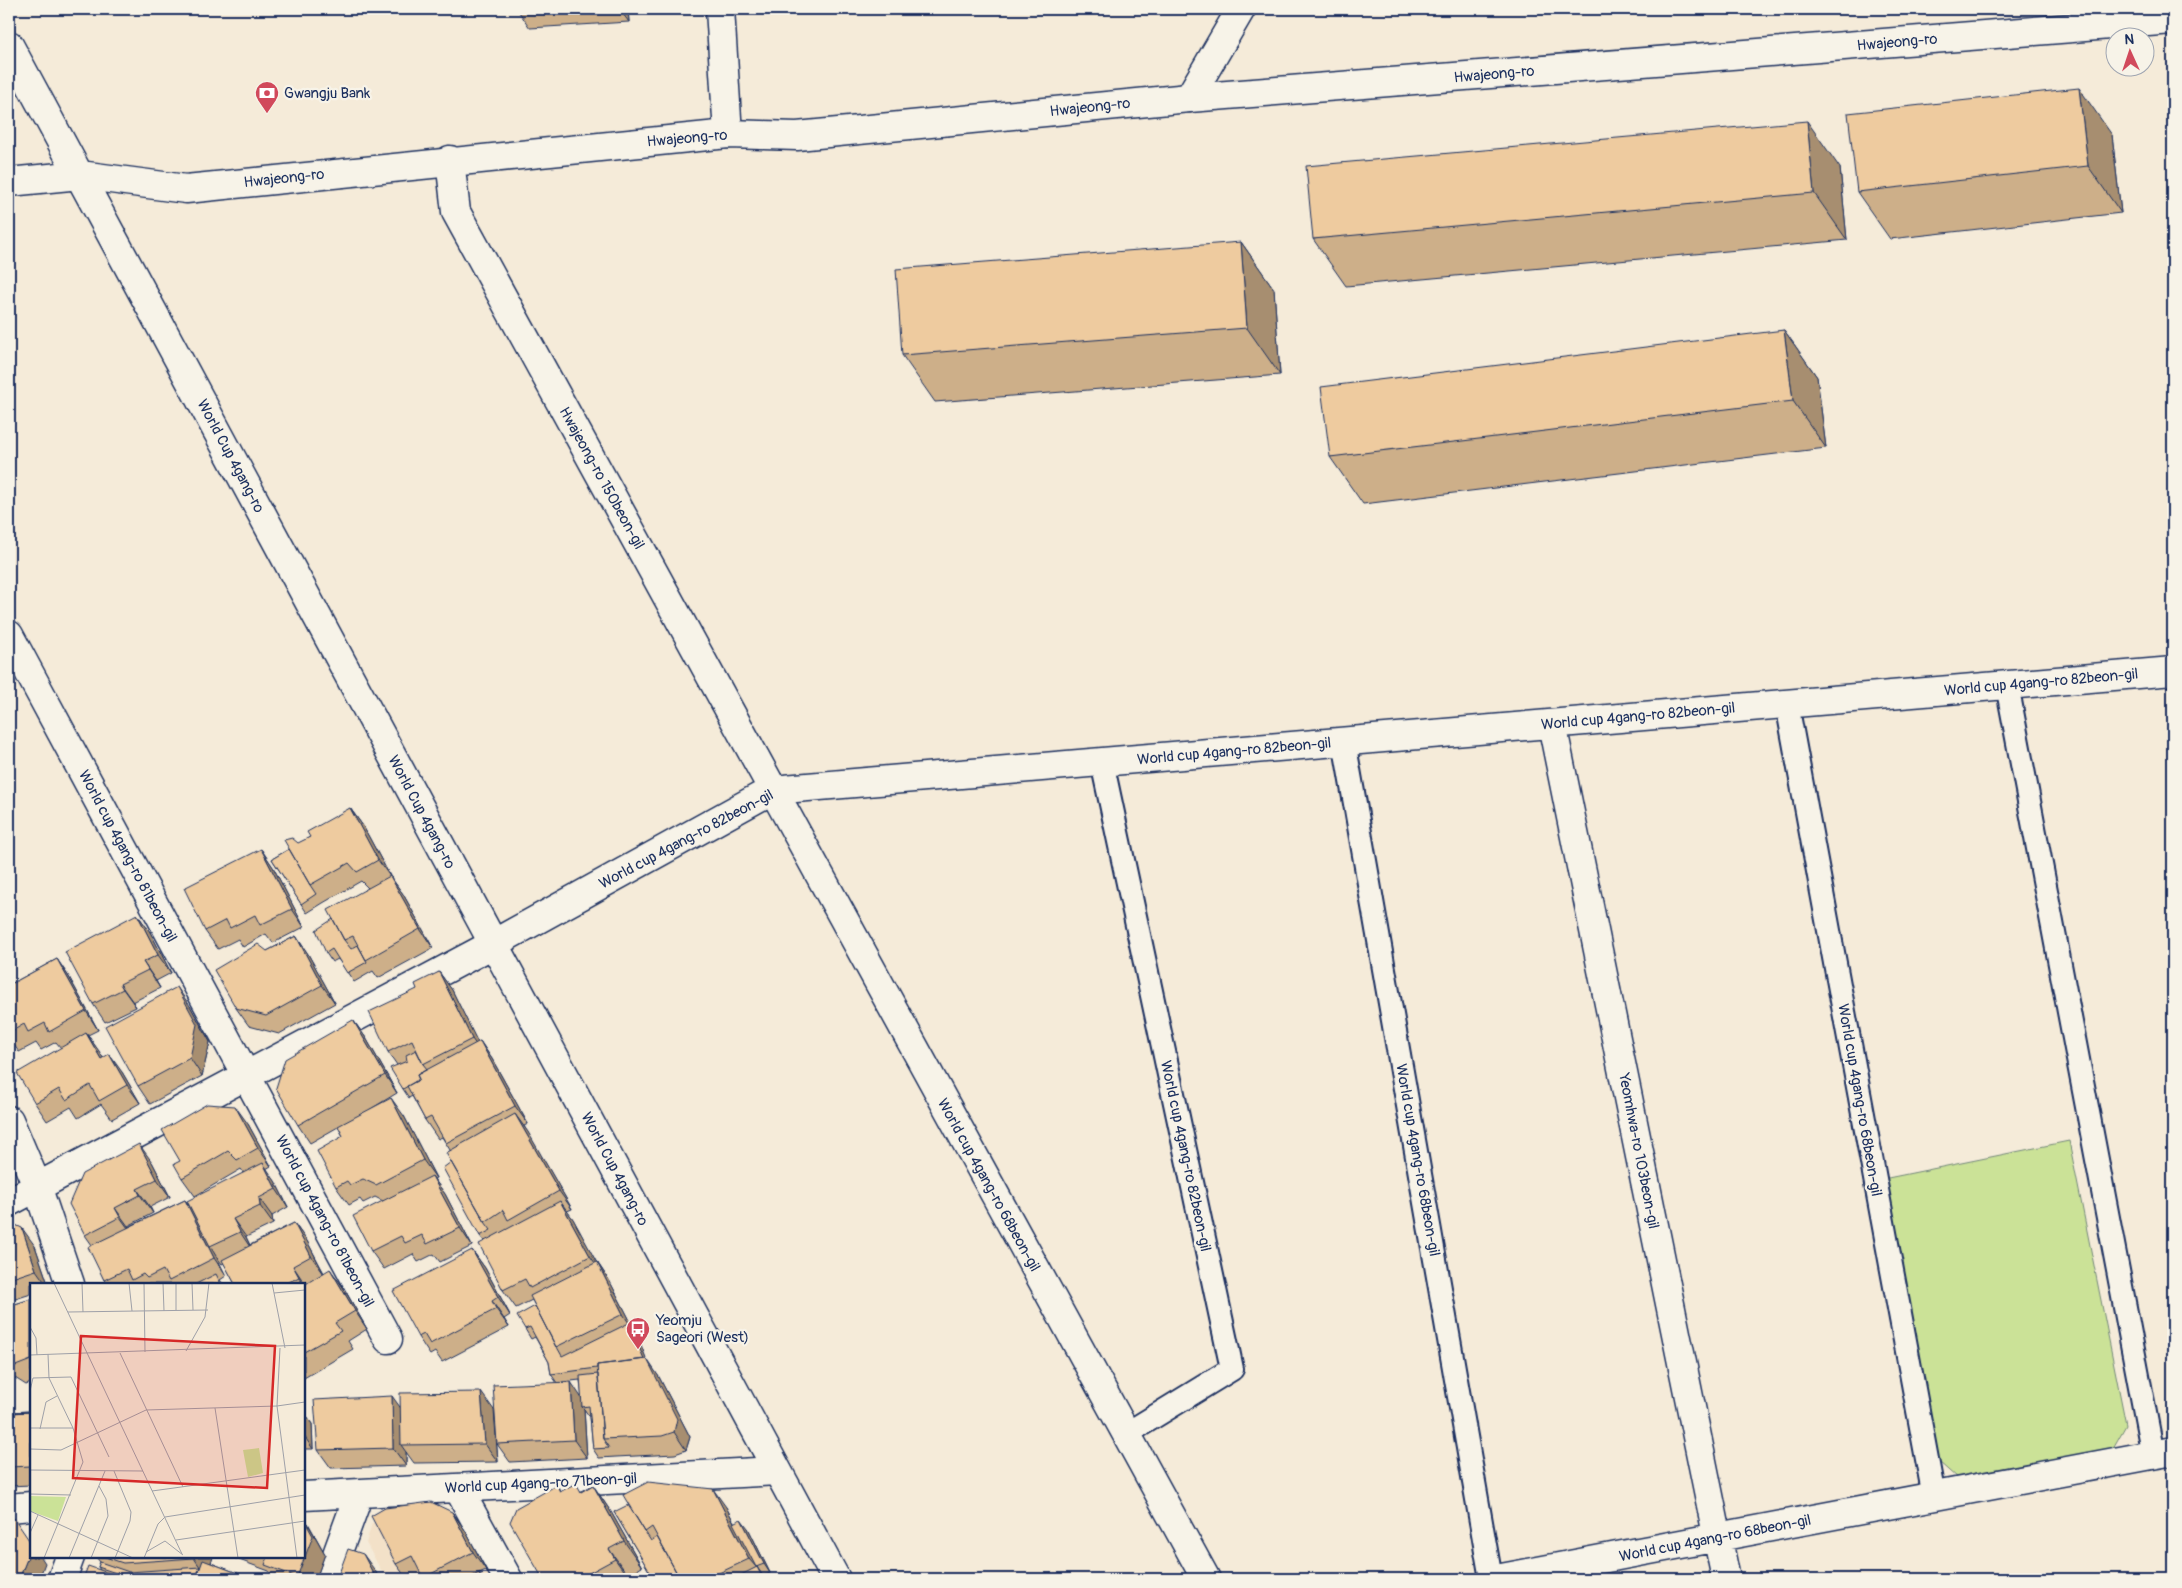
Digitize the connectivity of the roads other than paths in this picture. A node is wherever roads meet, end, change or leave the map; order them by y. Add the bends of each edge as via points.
1 (720, 9) edge
2 (1241, 9) edge
3 (2173, 20) edge
4 (9, 45) edge
5 (1188, 98) junction
6 (728, 134) junction
7 (450, 160) junction
8 (80, 175) junction
9 (9, 182) edge
10 (9, 635) edge
11 (2173, 671) edge
12 (2007, 685) junction
13 (1787, 704) junction
14 (1552, 724) junction
15 (1344, 741) junction
16 (1102, 762) junction
17 (772, 790) junction
18 (493, 944) junction
19 (247, 1076) junction
20 (9, 1120) edge
21 (37, 1186) junction
22 (9, 1202) edge
23 (70, 1283) edge
24 (388, 1339) dead end
25 (1126, 1434) junction
26 (2163, 1453) edge
27 (778, 1471) junction
28 (458, 1488) junction
29 (359, 1494) junction
30 (305, 1496) edge
31 (1934, 1497) junction
32 (30, 1506) edge
33 (9, 1508) edge
34 (1717, 1538) junction
35 (70, 1558) edge
36 (62, 1579) edge
37 (328, 1579) edge
38 (508, 1579) edge
39 (836, 1579) edge
40 (1206, 1579) edge
41 (1491, 1579) edge
42 (1496, 1579) edge
43 (1726, 1579) edge

1 - 6 street
2 - 5 street
3 - 5 street, Hwajeong-ro
4 - 8 street, World Cup 4gang-ro
5 - 6 street, Hwajeong-ro via 797,136
6 - 7 street, Hwajeong-ro
7 - 8 street, Hwajeong-ro via 186,189
7 - 17 street, Hwajeong-ro 150beon-gil via 456,212
8 - 9 street, Hwajeong-ro
8 - 18 street, World Cup 4gang-ro
10 - 19 street, World cup 4gang-ro 81beon-gil
11 - 12 street, World cup 4gang-ro 82beon-gil
12 - 13 street, World cup 4gang-ro 82beon-gil
12 - 26 lane, World cup 4gang-ro 68beon-gil
13 - 14 street, World cup 4gang-ro 82beon-gil
13 - 31 lane, World cup 4gang-ro 68beon-gil
14 - 15 street, World cup 4gang-ro 82beon-gil
14 - 34 street, Yeomhwa-ro 103beon-gil
15 - 16 street, World cup 4gang-ro 82beon-gil
15 - 41 lane, World cup 4gang-ro 68beon-gil
16 - 17 street, World cup 4gang-ro 82beon-gil
16 - 25 lane, World cup 4gang-ro 82beon-gil via 1232,1369
17 - 18 street, World cup 4gang-ro 82beon-gil
17 - 25 street, World cup 4gang-ro 68beon-gil
18 - 19 street
18 - 27 street, World Cup 4gang-ro
19 - 21 street
19 - 24 street, World cup 4gang-ro 81beon-gil
20 - 21 street
21 - 22 street
21 - 23 street
25 - 40 street, World cup 4gang-ro 68beon-gil
26 - 31 street, World cup 4gang-ro 68beon-gil
27 - 28 street, World cup 4gang-ro 71beon-gil
27 - 39 street, World Cup 4gang-ro
28 - 29 street, World cup 4gang-ro 71beon-gil
28 - 38 street
29 - 30 street, World cup 4gang-ro 71beon-gil
29 - 37 street
31 - 34 street, World cup 4gang-ro 68beon-gil
32 - 33 street
34 - 42 street, World cup 4gang-ro 68beon-gil
34 - 43 street, Yeomhwa-ro 103beon-gil
35 - 36 street

